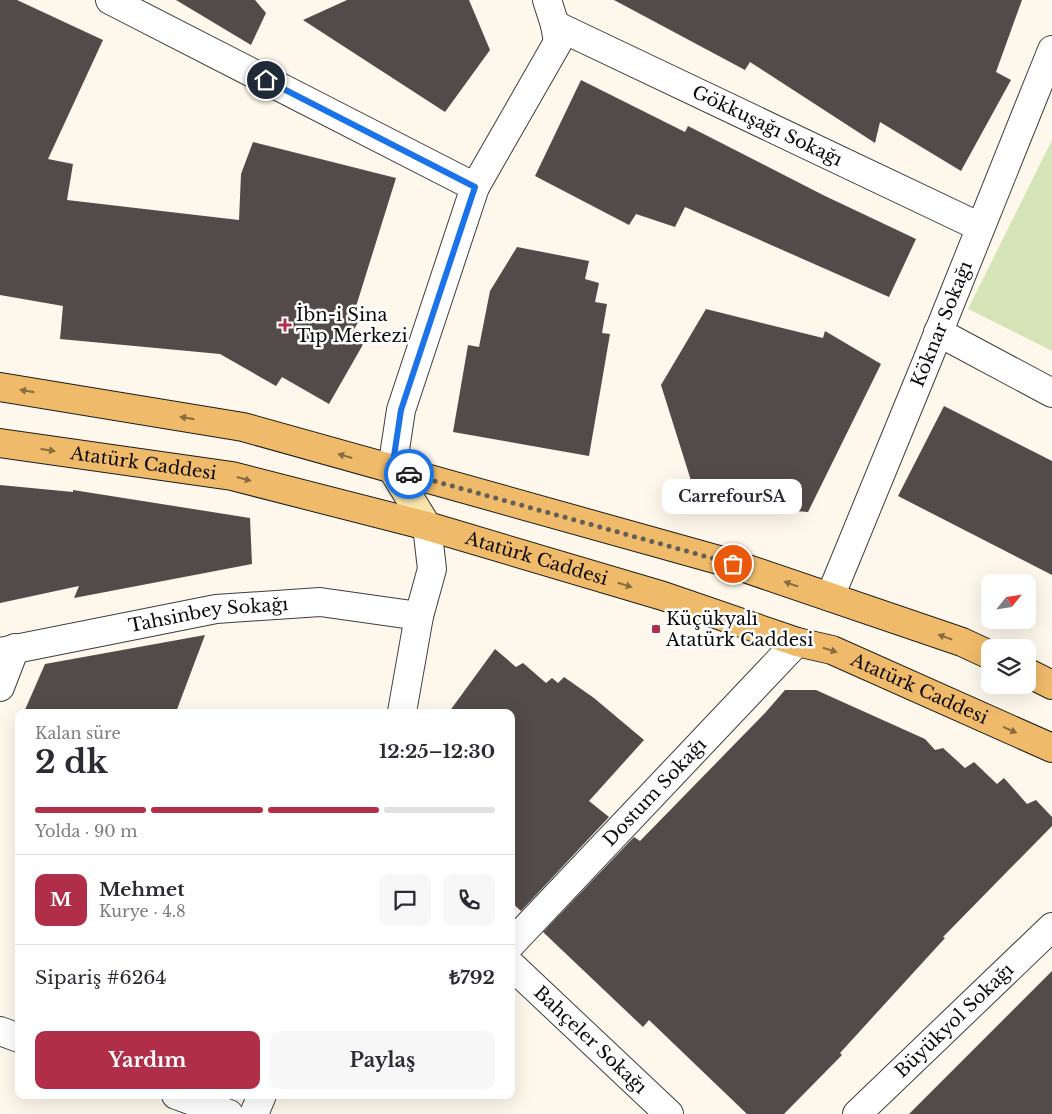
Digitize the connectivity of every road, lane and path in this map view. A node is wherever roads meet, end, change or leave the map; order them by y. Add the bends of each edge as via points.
1 (110, 0) edge
2 (551, 12) edge
3 (1052, 50) edge
4 (475, 187) junction
5 (980, 227) junction
6 (938, 332) junction
7 (0, 387) edge
8 (1052, 393) edge
9 (0, 443) edge
10 (392, 469) junction
11 (427, 526) junction
12 (830, 597) junction
13 (419, 616) junction
14 (797, 642) junction
15 (8, 650) edge
16 (981, 652) edge
17 (1036, 677) edge
18 (1052, 685) edge
19 (0, 687) edge
20 (403, 709) edge
21 (1052, 748) edge
22 (1052, 927) edge
23 (515, 940) edge
24 (515, 969) edge
25 (0, 1031) edge
26 (15, 1037) edge
27 (187, 1099) edge
28 (260, 1099) edge
29 (229, 1114) edge
30 (254, 1114) edge
31 (669, 1114) edge
32 (857, 1114) edge

1 - 4 street
2 - 4 street via 558,42
2 - 5 street, Gökkuşağı Sokağı
3 - 5 street, Köknar Sokağı
4 - 10 street via 401,410
5 - 6 street, Köknar Sokağı
6 - 8 street
6 - 12 street, Köknar Sokağı
10 -> 7 main road via 243,427
9 -> 11 main road, Atatürk Caddesi via 232,476
10 - 11 main road
12 -> 10 main road via 733,564
11 - 13 street via 432,569
11 -> 14 main road, Atatürk Caddesi via 663,596
16 -> 12 main road
13 - 15 street, Tahsinbey Sokağı via 320,602 216,610
13 - 20 street
14 -> 21 main road, Atatürk Caddesi via 832,650
14 - 23 street, Dostum Sokağı
15 - 19 street
17 - 18 main road
22 - 32 street, Büyükyol Sokağı
24 - 31 street, Bahçeler Sokağı
25 - 26 street
27 - 29 street
28 - 30 street

